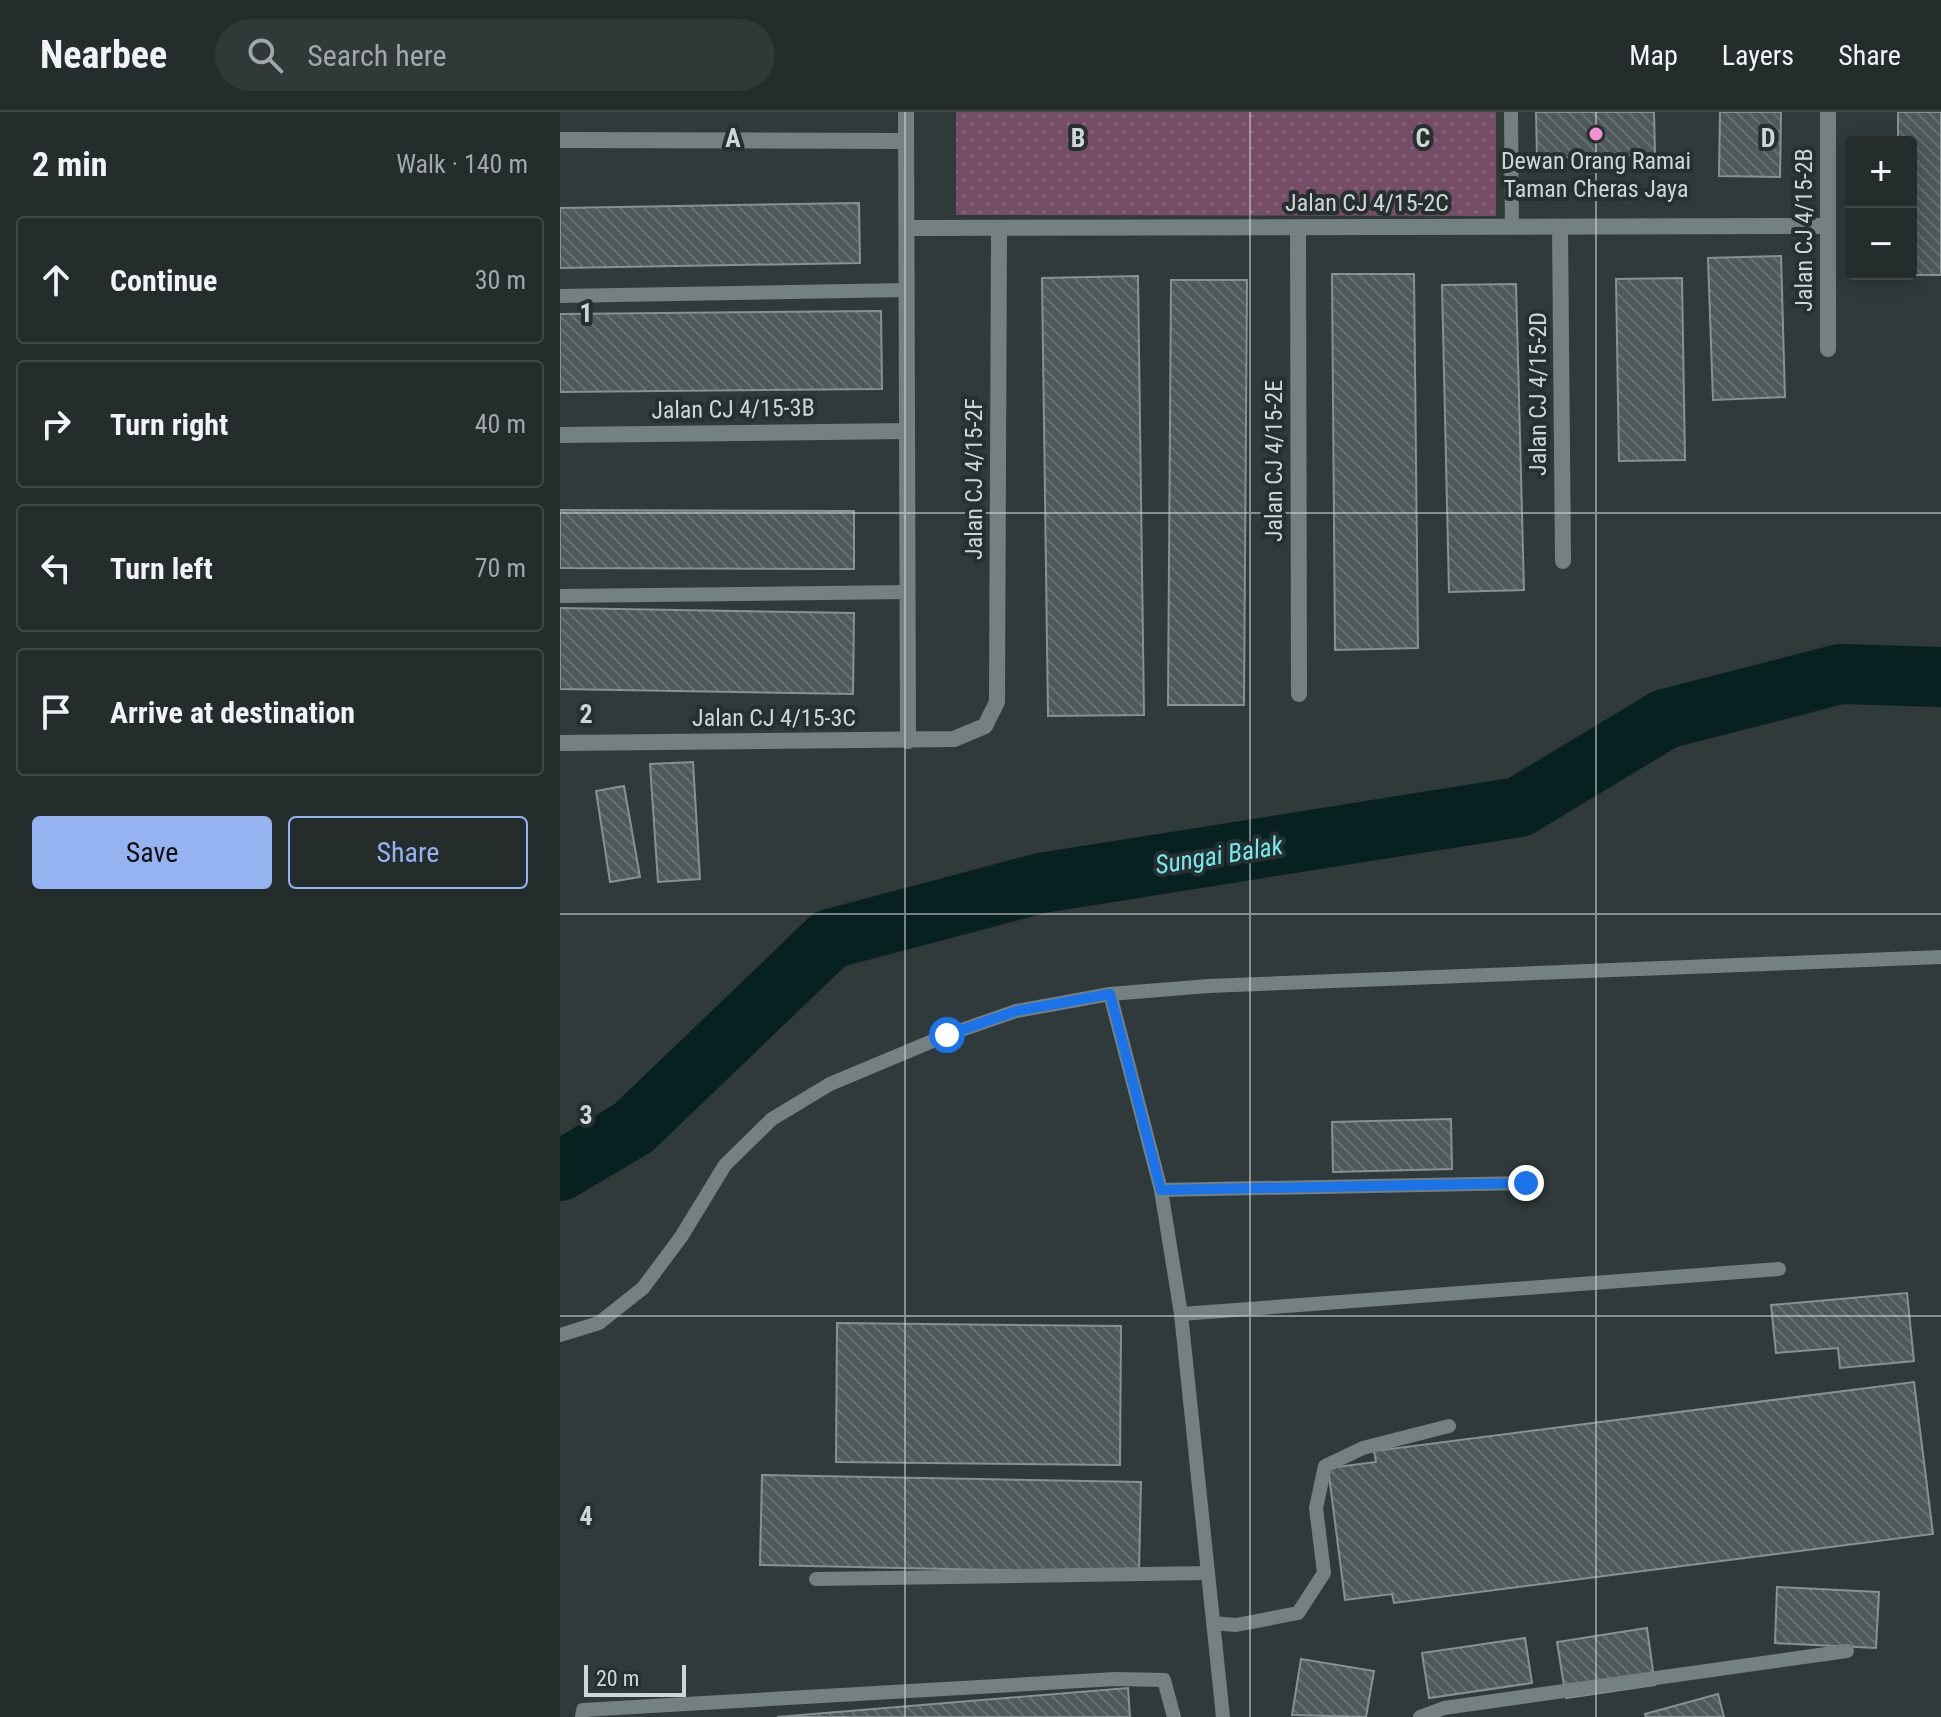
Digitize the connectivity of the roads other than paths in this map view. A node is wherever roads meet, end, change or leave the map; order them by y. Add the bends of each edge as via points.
1 (906, 112) edge
2 (1511, 112) edge
3 (1828, 112) edge
4 (560, 140) edge
5 (906, 141) junction
6 (1828, 226) junction
7 (1512, 227) junction
8 (1560, 227) junction
9 (907, 228) junction
10 (999, 228) junction
11 (1298, 228) junction
12 (907, 290) junction
13 (560, 296) edge
14 (1828, 349) dead end
15 (907, 431) junction
16 (560, 435) edge
17 (1563, 561) dead end
18 (908, 592) junction
19 (560, 596) edge
20 (1299, 694) dead end
21 (985, 726) joint
22 (908, 741) junction
23 (560, 743) edge
24 (1941, 957) edge
25 (1110, 994) junction
26 (1526, 1183) dead end
27 (1161, 1190) junction
28 (1779, 1269) dead end
29 (1181, 1314) junction
30 (560, 1335) edge
31 (1449, 1426) dead end
32 (1208, 1573) junction
33 (816, 1579) dead end
34 (1213, 1623) junction
35 (1847, 1651) dead end
36 (582, 1717) edge
37 (1174, 1717) edge
38 (1223, 1717) edge
39 (1420, 1717) edge

1 - 5 street
2 - 7 lane
3 - 6 street, Jalan CJ 4/15-2B
4 - 5 street
5 - 9 street
6 - 8 street, Jalan CJ 4/15-2C
6 - 14 street, Jalan CJ 4/15-2B
7 - 8 street, Jalan CJ 4/15-2C
7 - 11 street, Jalan CJ 4/15-2C
8 - 17 street, Jalan CJ 4/15-2D
9 - 10 street, Jalan CJ 4/15-2C
9 - 12 street
10 - 11 street, Jalan CJ 4/15-2C
10 - 21 street, Jalan CJ 4/15-2F via 997,702
11 - 20 street, Jalan CJ 4/15-2E
12 - 13 lane
12 - 15 street
15 - 16 street, Jalan CJ 4/15-3B
15 - 18 street
18 - 19 lane
18 - 22 street
21 - 22 street, Jalan CJ 4/15-3C via 954,739
22 - 23 street, Jalan CJ 4/15-3C
24 - 25 lane
25 - 27 lane
25 - 30 lane via 1016,1011 947,1035 830,1084 772,1119 725,1165 643,1288 599,1323
26 - 27 lane
27 - 29 lane
28 - 29 lane
29 - 32 lane
31 - 34 lane via 1363,1448 1325,1466 1316,1508 1324,1573 1298,1613 1236,1625
32 - 33 lane
32 - 34 lane
34 - 38 lane
35 - 39 lane via 1444,1708
36 - 37 lane via 583,1710 1115,1679 1164,1680

